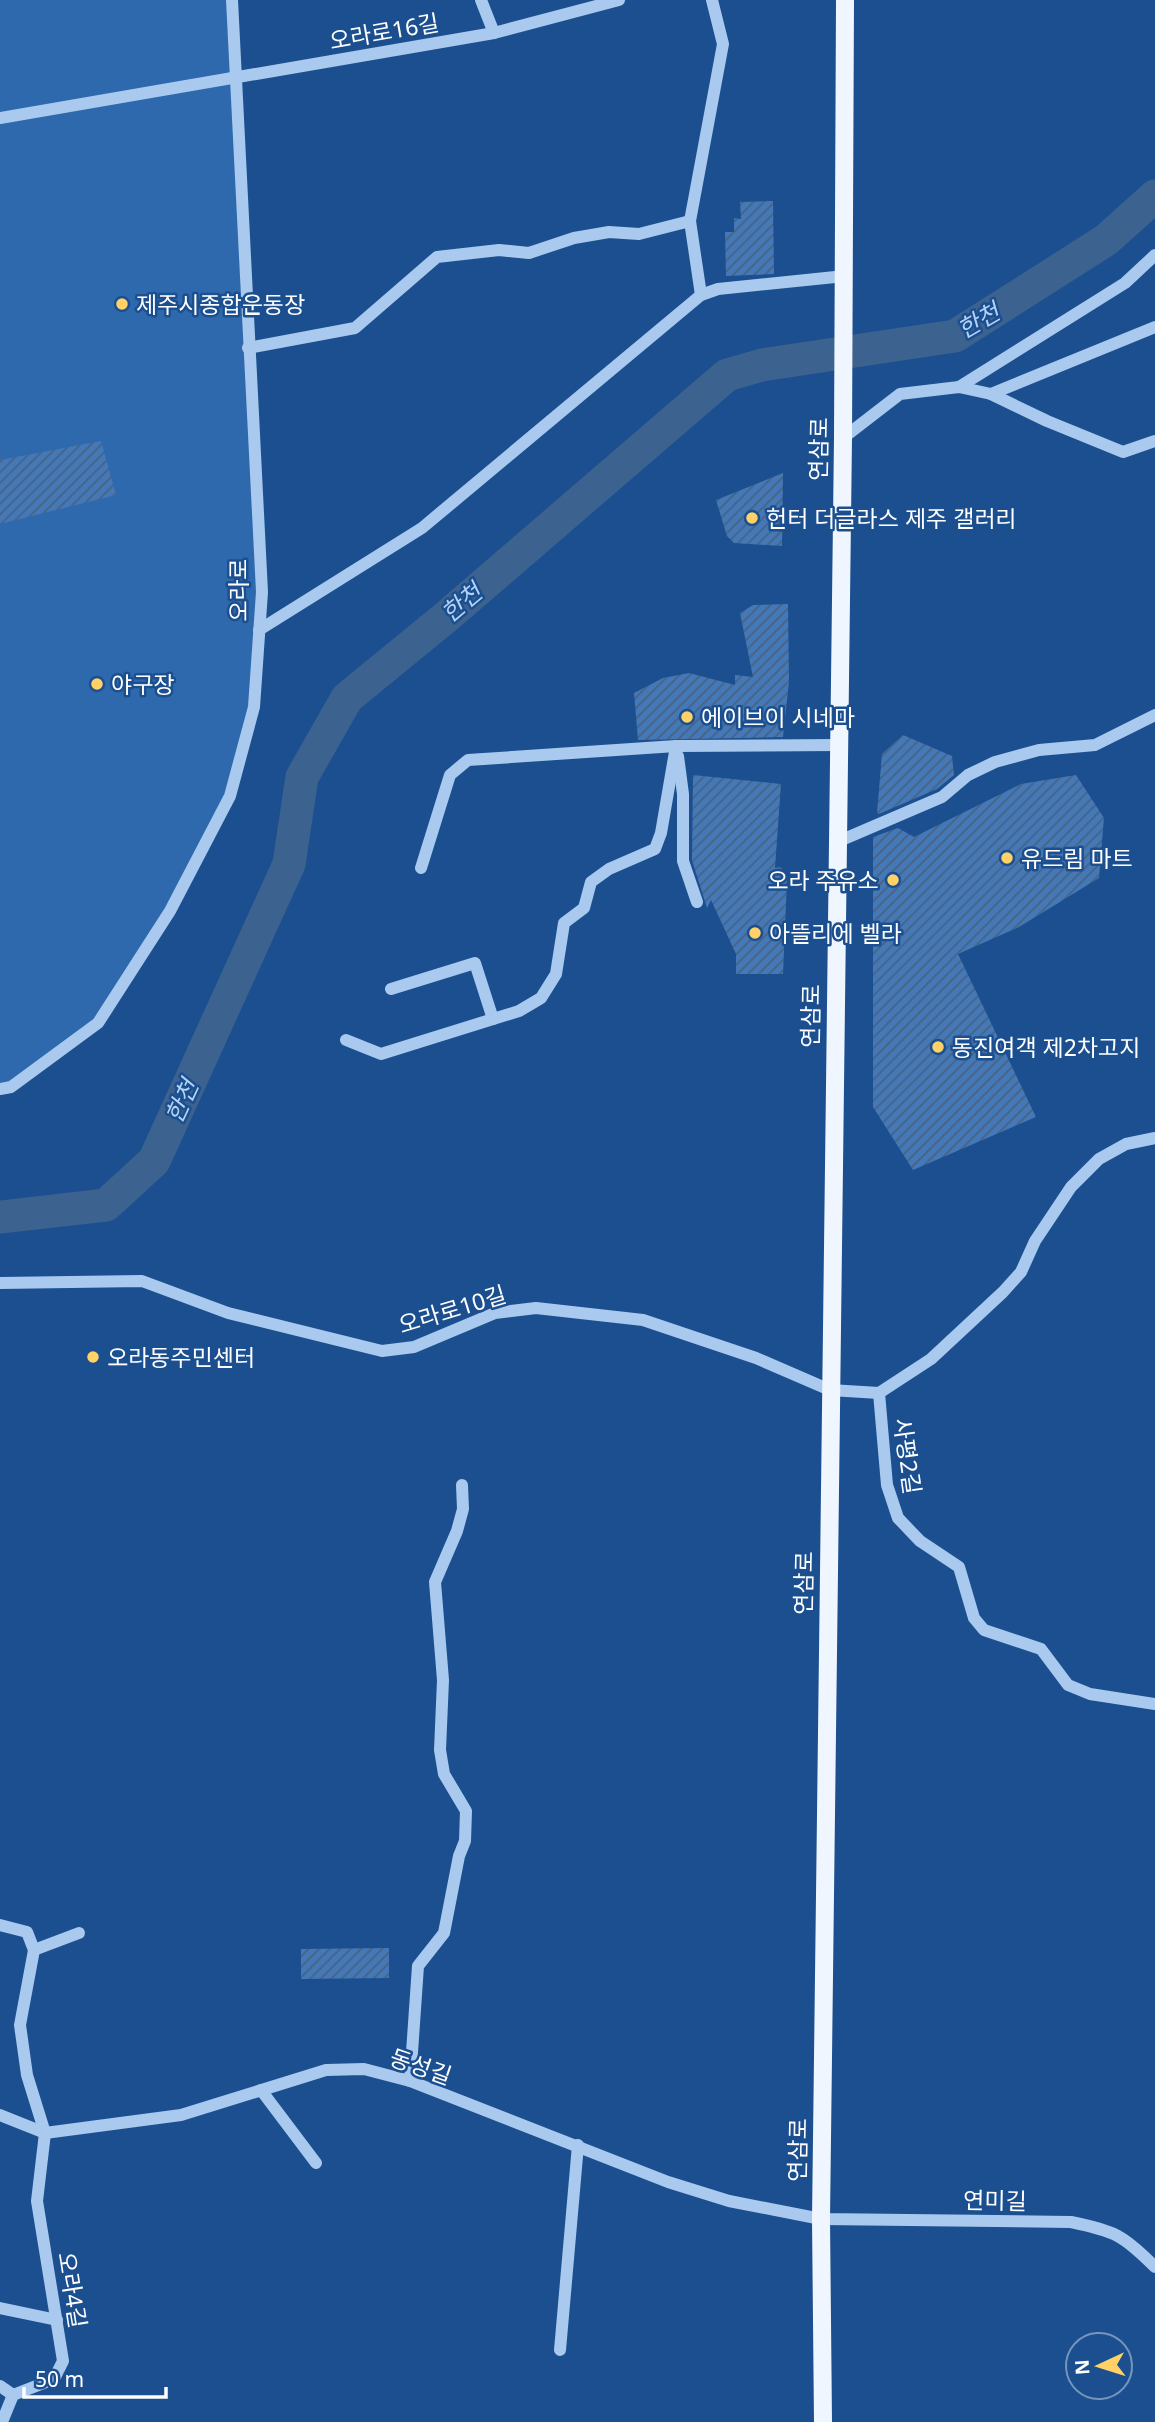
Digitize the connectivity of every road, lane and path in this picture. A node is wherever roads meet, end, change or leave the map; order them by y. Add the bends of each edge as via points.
1 (232, 0) edge
2 (481, 0) edge
3 (619, 0) edge
4 (712, 0) edge
5 (845, 0) edge
6 (495, 33) junction
7 (236, 77) junction
8 (0, 118) edge
9 (690, 221) junction
10 (1155, 255) edge
11 (845, 280) junction
12 (701, 295) junction
13 (1155, 327) edge
14 (248, 348) junction
15 (959, 387) junction
16 (991, 394) junction
17 (843, 438) junction
18 (1155, 441) edge
19 (259, 630) junction
20 (1155, 715) edge
21 (838, 745) junction
22 (676, 746) junction
23 (837, 842) junction
24 (421, 868) dead end
25 (697, 902) dead end
26 (391, 989) dead end
27 (493, 1019) junction
28 (346, 1040) dead end
29 (0, 1089) edge
30 (1155, 1138) edge
31 (0, 1283) edge
32 (830, 1390) junction
33 (879, 1393) junction
34 (462, 1485) dead end
35 (1155, 1704) edge
36 (0, 1926) edge
37 (79, 1933) dead end
38 (34, 1950) junction
39 (410, 2081) junction
40 (261, 2090) junction
41 (0, 2115) edge
42 (45, 2133) junction
43 (578, 2145) junction
44 (316, 2163) dead end
45 (821, 2219) junction
46 (1155, 2267) edge
47 (0, 2308) edge
48 (57, 2320) junction
49 (560, 2350) dead end
50 (0, 2386) edge
51 (13, 2395) junction
52 (2, 2422) edge
53 (822, 2422) edge

1 - 7 street, 오라로
2 - 6 street
3 - 6 street, 오라로16길
4 - 9 street via 723,44
5 - 11 main road
6 - 7 street, 오라로16길
7 - 8 street, 오라로16길
7 - 14 street, 오라로
9 - 12 street
9 - 14 street via 639,234 574,237 528,253 499,250 437,257 355,328
10 - 15 street via 1125,283
11 - 12 street via 718,289
11 - 17 main road, 연삼로
12 - 19 street via 422,528
13 - 16 street
14 - 19 street, 오라로 via 262,592
15 - 16 street
15 - 17 street via 900,394
16 - 18 street via 1123,452
17 - 21 main road, 연삼로
19 - 29 street, 오라로 via 254,707 230,796 170,911 97,1023 11,1087
20 - 23 street via 1095,745 1039,750 995,762 968,775 942,797
21 - 22 street
21 - 23 main road, 연삼로
22 - 24 street via 468,760 450,775
22 - 25 street via 683,794 683,861
22 - 27 street via 655,849 592,882 584,908 564,923 556,974 541,998
23 - 32 main road, 연삼로
26 - 27 street via 475,963
27 - 28 street via 381,1054
30 - 33 street via 1126,1144 1099,1159 1071,1187 1035,1241 1021,1272 1003,1292 932,1359
31 - 32 street, 오라로10길 via 142,1281 228,1313 382,1350 414,1347 495,1313 536,1308 643,1320
32 - 33 street, 오라로10길
32 - 45 main road, 연삼로
33 - 35 street, 사평2길 via 887,1485 898,1518 920,1541 959,1567 974,1618 984,1630 1041,1650 1068,1685 1090,1695
34 - 39 street via 463,1509 457,1531 435,1582 443,1680 440,1750 444,1774 466,1811 466,1840 444,1933 418,1966
36 - 38 street via 27,1932
37 - 38 street
38 - 42 street via 20,2025 27,2075
39 - 40 street, 동성길 via 364,2069 326,2070
39 - 43 street, 동성길
40 - 42 street, 동성길 via 181,2115
40 - 44 street
41 - 42 street, 동성길
42 - 48 street, 오라4길 via 37,2201
43 - 45 street, 동성길 via 729,2201
43 - 49 street
45 - 46 street, 연미길 via 1071,2222 1127,2239
45 - 53 main road, 연삼로
47 - 48 street
48 - 51 street, 오라4길 via 63,2361 54,2379
50 - 51 street
51 - 52 street

